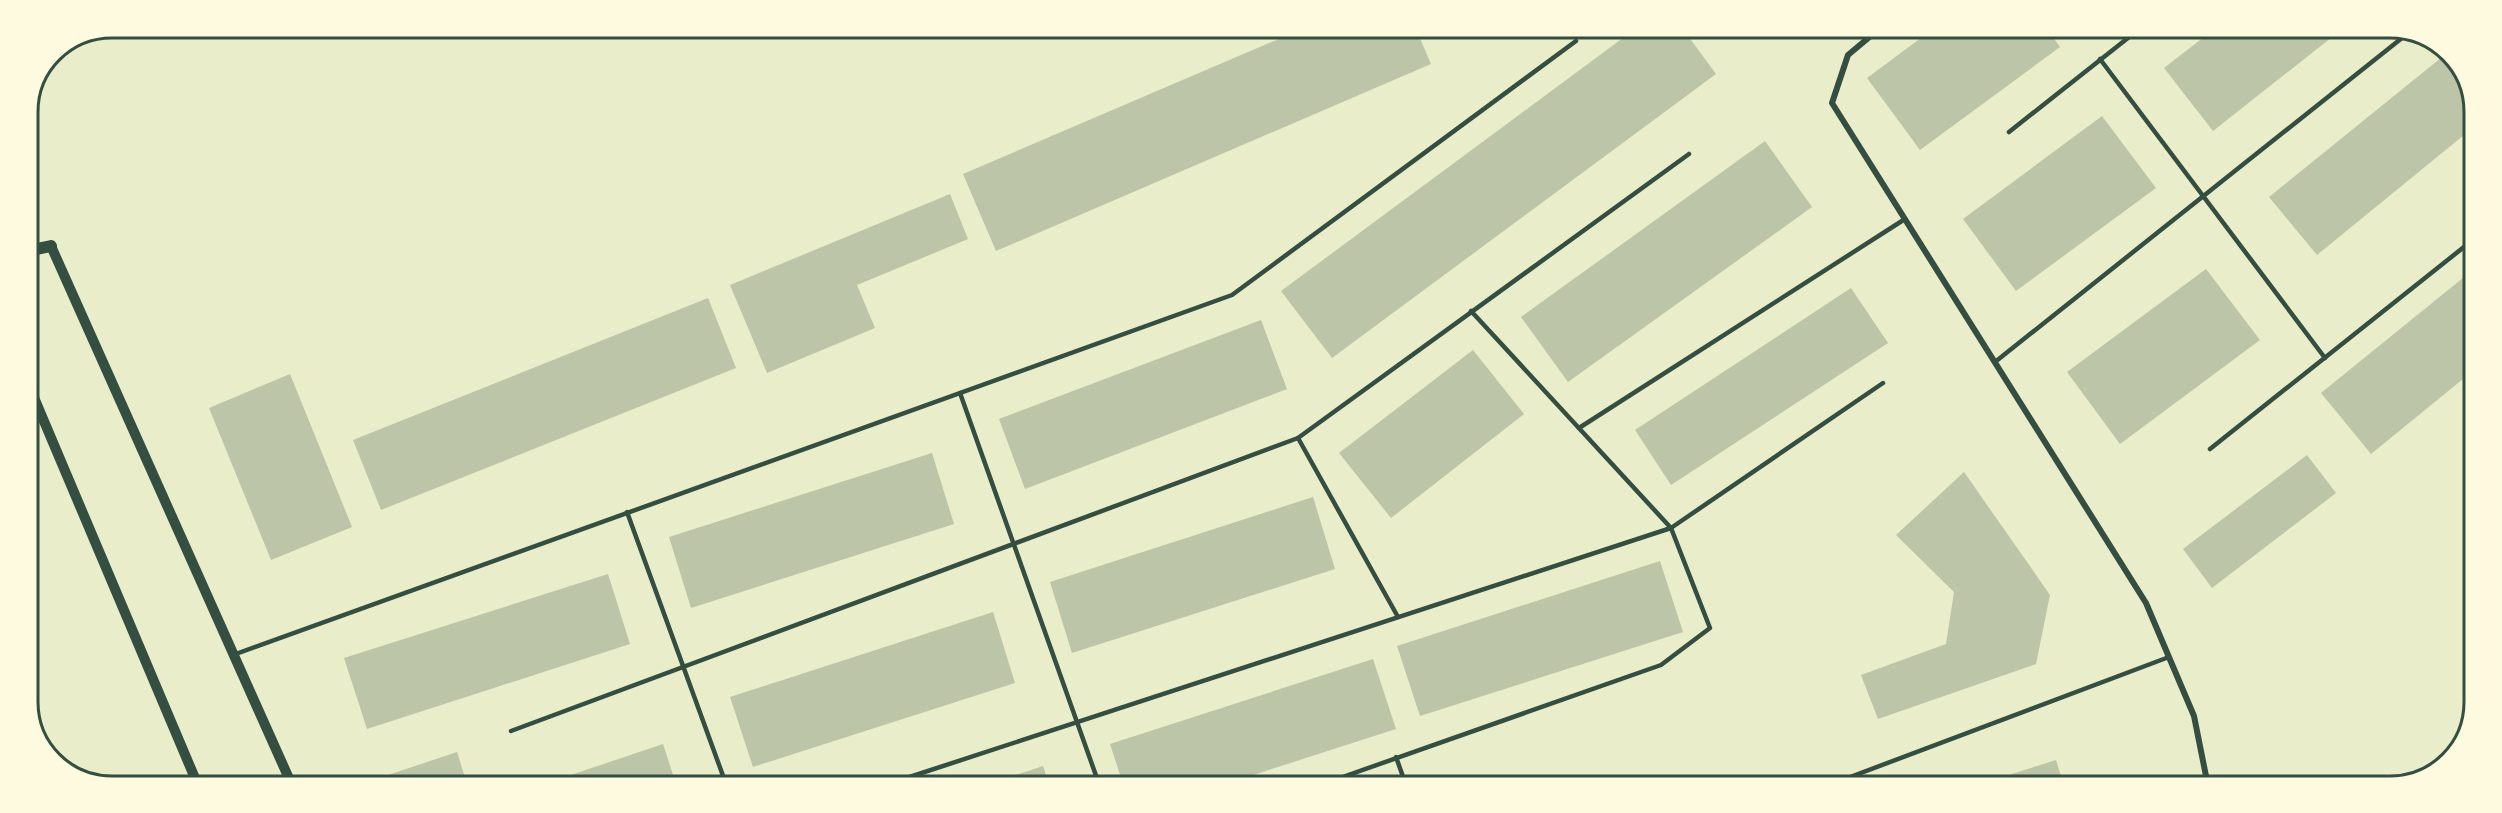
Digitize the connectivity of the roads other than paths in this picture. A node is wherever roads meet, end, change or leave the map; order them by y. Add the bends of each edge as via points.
1 (1869, 37) edge
2 (2129, 37) edge
3 (2402, 38) edge
4 (1576, 41) dead end
5 (2100, 59) junction
6 (2008, 132) dead end
7 (1689, 154) dead end
8 (2204, 196) junction
9 (1905, 219) junction
10 (51, 246) joint
11 (2464, 247) edge
12 (38, 249) edge
13 (1471, 311) junction
14 (2325, 358) junction
15 (1995, 362) junction
16 (1883, 383) dead end
17 (960, 393) junction
18 (38, 407) edge
19 (1579, 428) junction
20 (1298, 438) junction
21 (2210, 449) dead end
22 (627, 512) junction
23 (1671, 528) junction
24 (1013, 544) junction
25 (1398, 617) junction
26 (233, 655) junction
27 (2169, 657) junction
28 (684, 667) junction
29 (1077, 722) junction
30 (511, 731) dead end
31 (1396, 757) junction
32 (194, 776) edge
33 (288, 776) edge
34 (723, 776) edge
35 (912, 776) edge
36 (1096, 776) edge
37 (1344, 776) edge
38 (1403, 776) edge
39 (1853, 776) edge
40 (2206, 776) edge

1 - 9 street via 1848,55 1832,103
2 - 5 lane
3 - 8 lane
4 - 17 lane via 1232,295
5 - 6 lane
5 - 8 lane
7 - 13 lane
8 - 14 lane
8 - 15 lane
9 - 15 street
9 - 19 lane
10 - 12 main road
10 - 26 street
11 - 14 lane
13 - 19 lane
13 - 20 lane
14 - 21 lane
15 - 27 street via 2145,603
16 - 23 lane
17 - 22 lane
17 - 24 lane
18 - 32 street
19 - 23 lane
20 - 24 lane
20 - 25 lane
22 - 26 lane
22 - 28 lane
23 - 25 lane
23 - 31 lane via 1710,628 1661,665
24 - 28 lane
24 - 29 lane
25 - 29 lane
26 - 33 street
27 - 39 lane
27 - 40 street via 2194,716
28 - 30 lane
28 - 34 lane
29 - 35 lane
29 - 36 lane
31 - 37 lane
31 - 38 lane

